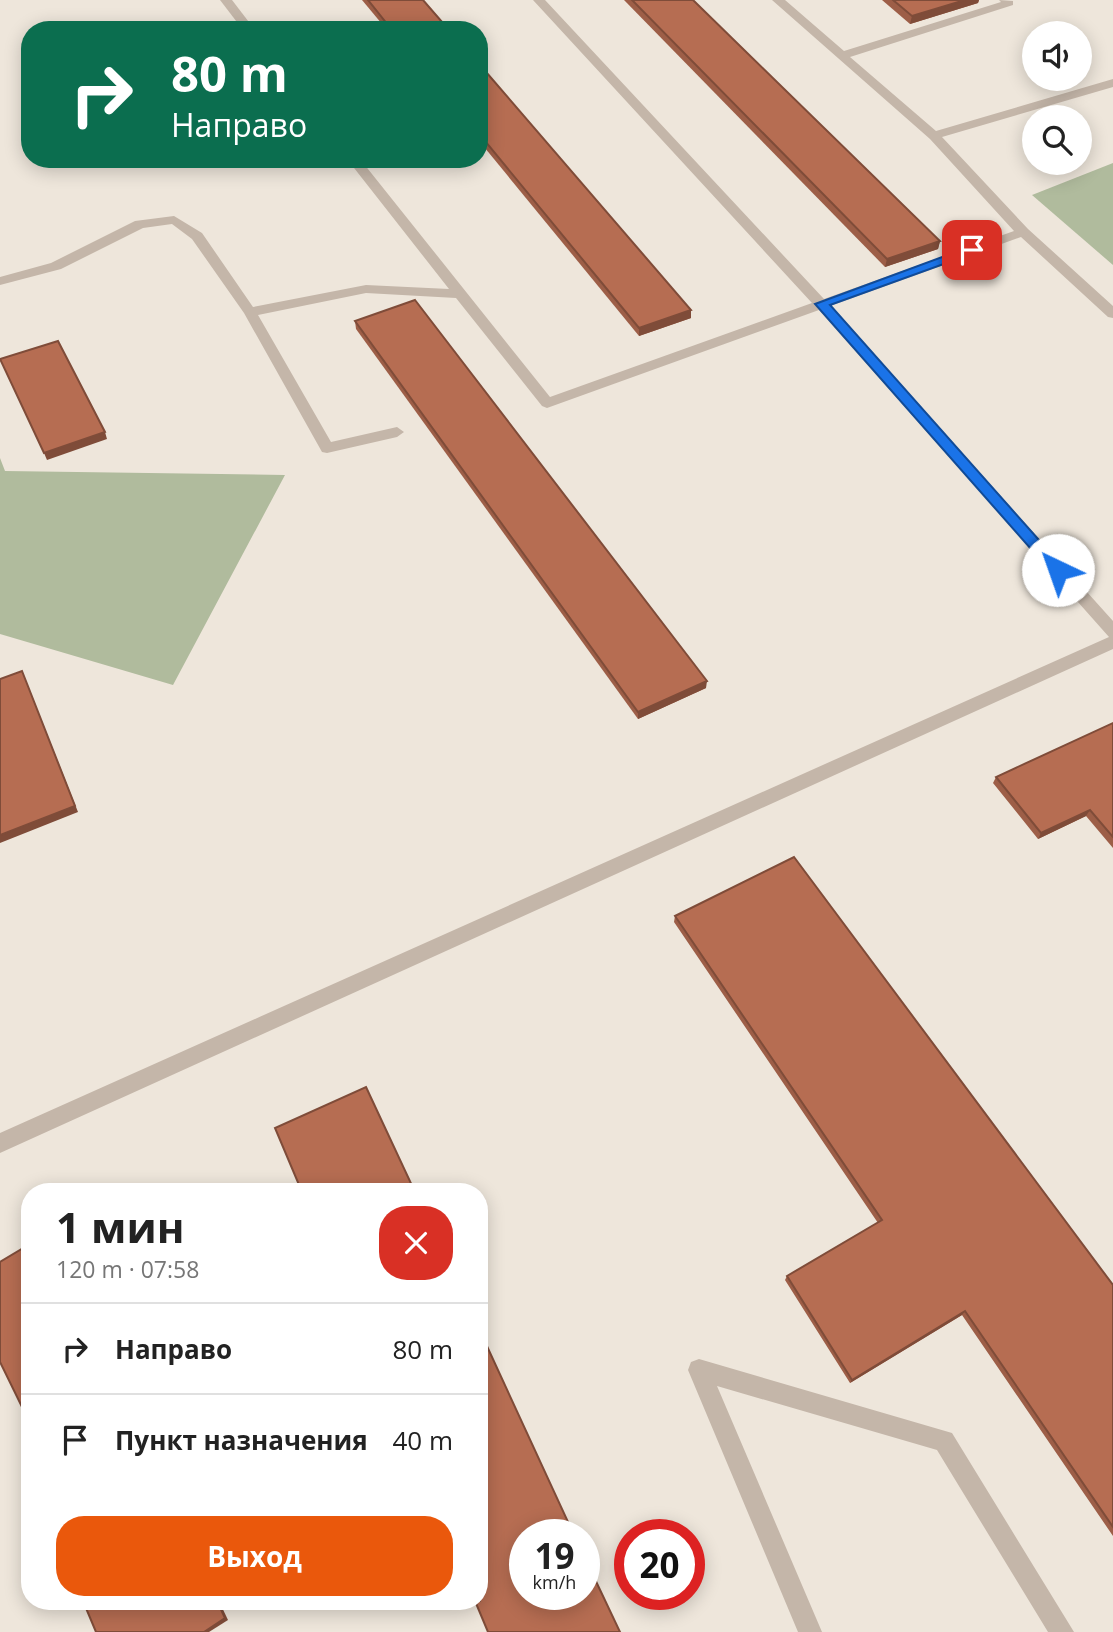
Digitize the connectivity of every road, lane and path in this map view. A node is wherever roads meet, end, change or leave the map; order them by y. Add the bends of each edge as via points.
1 (226, 0) edge
2 (539, 0) edge
3 (778, 0) edge
4 (1005, 0) edge
5 (242, 21) edge
6 (840, 56) junction
7 (1113, 83) edge
8 (933, 136) junction
9 (359, 168) edge
10 (1023, 232) junction
11 (0, 281) edge
12 (460, 294) junction
13 (821, 304) junction
14 (250, 312) junction
15 (1113, 314) edge
16 (397, 432) dead end
17 (1113, 632) edge
18 (1113, 642) edge
19 (0, 1143) edge
20 (810, 1632) edge
21 (1062, 1632) edge

1 - 5 lane
2 - 13 lane
3 - 6 lane
4 - 6 lane via 1009,3
6 - 8 lane
7 - 8 lane
8 - 10 lane
9 - 12 lane
10 - 13 lane
10 - 15 lane
11 - 14 lane via 56,266 140,224 174,220 197,236
12 - 13 lane via 547,402
12 - 14 lane via 366,289
13 - 17 lane
14 - 16 lane via 327,448
18 - 19 lane
20 - 21 lane via 699,1370 944,1441

